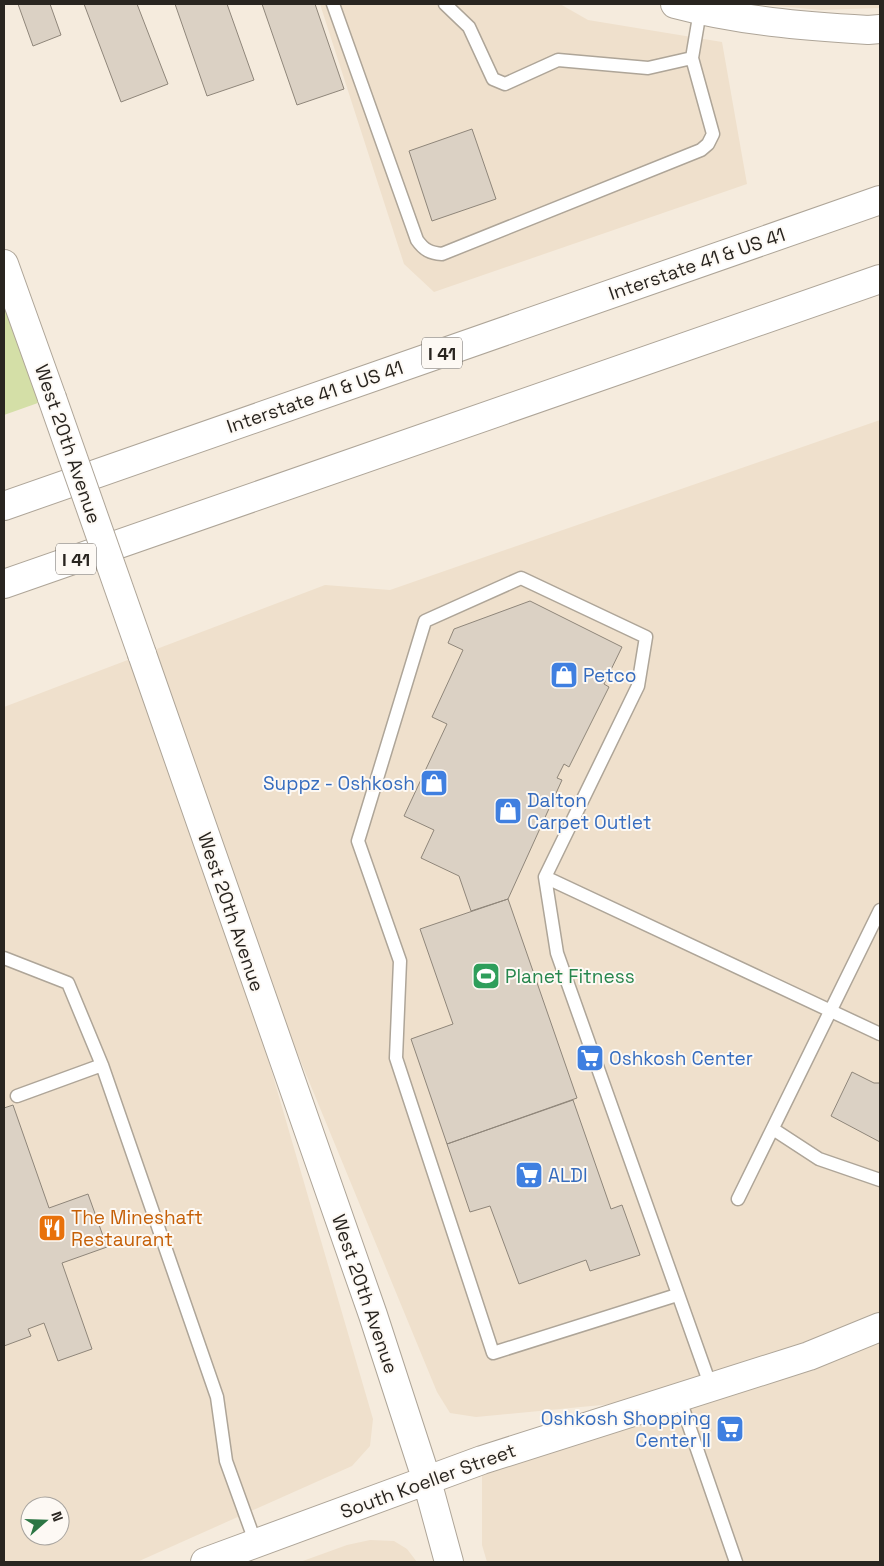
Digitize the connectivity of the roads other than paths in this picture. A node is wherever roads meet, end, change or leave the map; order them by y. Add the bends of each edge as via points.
1 (333, 4) edge
2 (445, 4) edge
3 (687, 7) edge
4 (880, 29) edge
5 (692, 58) junction
6 (880, 200) edge
7 (4, 264) edge
8 (880, 279) edge
9 (4, 506) edge
10 (4, 584) edge
11 (545, 877) junction
12 (880, 910) edge
13 (4, 958) edge
14 (832, 1010) junction
15 (880, 1034) edge
16 (102, 1064) junction
17 (17, 1096) dead end
18 (773, 1129) junction
19 (880, 1180) edge
20 (738, 1199) dead end
21 (677, 1295) junction
22 (880, 1328) edge
23 (711, 1387) junction
24 (679, 1397) junction
25 (427, 1481) junction
26 (256, 1544) junction
27 (205, 1562) edge
28 (449, 1562) edge
29 (736, 1562) edge

1 - 5 lane via 417,240 431,253 442,254 701,150 713,134
2 - 5 lane via 469,27 493,79 505,84 558,60 648,68
3 - 4 main road via 769,23
3 - 5 lane
6 - 9 main road, Interstate 41 & US 41 / I 41
7 - 25 main road, West 20th Avenue, bridge via 373,1315
8 - 10 main road, I 41
11 - 14 lane
11 - 21 lane via 557,953
11 - 21 lane via 638,686 646,637 521,578 425,621 358,841 400,961 396,1058 493,1353
12 - 14 lane
13 - 16 lane via 68,983
14 - 15 lane
14 - 18 lane
16 - 17 lane
16 - 26 lane via 217,1397 226,1461
18 - 19 lane via 820,1159
18 - 20 lane
21 - 23 lane
22 - 23 main road, South Koeller Street via 809,1356
23 - 24 main road, South Koeller Street
24 - 25 main road, South Koeller Street via 482,1460
24 - 29 lane
25 - 26 main road, South Koeller Street
25 - 28 main road, West 20th Avenue
26 - 27 main road, South Koeller Street

